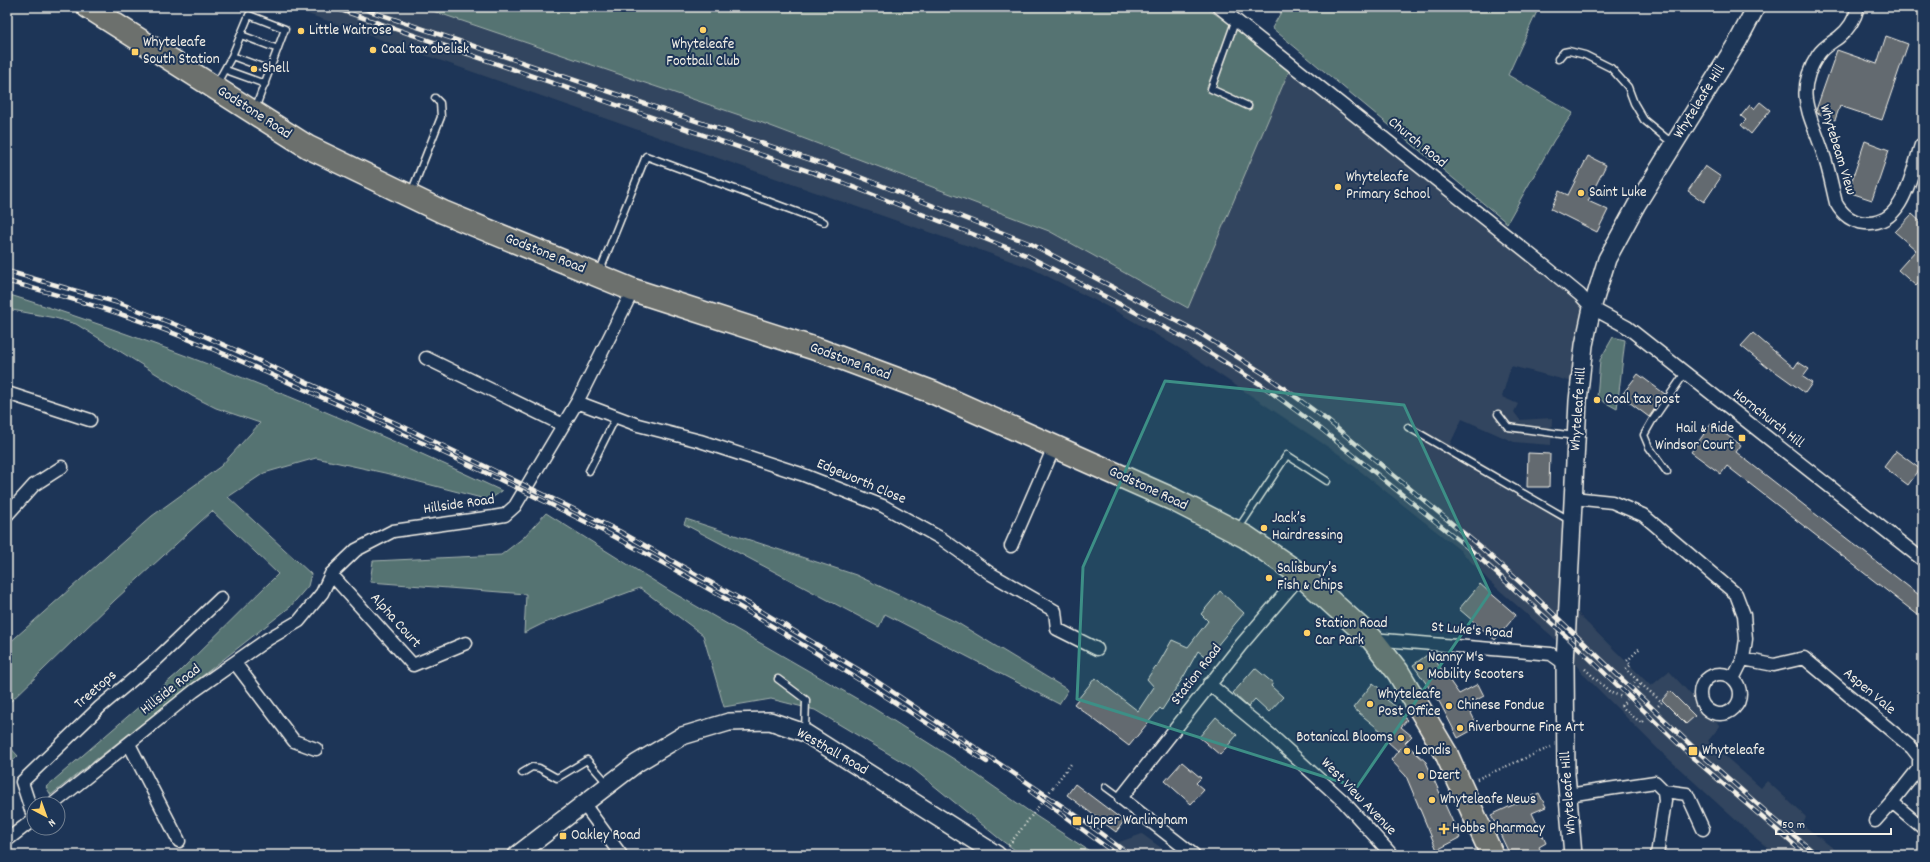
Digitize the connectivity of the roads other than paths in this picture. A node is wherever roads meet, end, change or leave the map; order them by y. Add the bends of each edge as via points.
1 (88, 7) edge
2 (1219, 7) edge
3 (1756, 7) edge
4 (1858, 7) edge
5 (1236, 19) junction
6 (241, 35) junction
7 (278, 49) junction
8 (232, 56) junction
9 (1558, 59) dead end
10 (270, 70) junction
11 (220, 79) junction
12 (265, 84) junction
13 (435, 98) dead end
14 (1248, 106) dead end
15 (254, 112) junction
16 (1674, 144) junction
17 (1921, 145) dead end
18 (410, 196) junction
19 (824, 222) dead end
20 (598, 275) junction
21 (633, 290) junction
22 (1592, 308) junction
23 (426, 358) dead end
24 (1685, 373) junction
25 (7, 393) edge
26 (577, 402) junction
27 (1498, 414) dead end
28 (616, 417) junction
29 (90, 420) dead end
30 (563, 425) junction
31 (1408, 427) dead end
32 (1577, 436) junction
33 (1054, 447) junction
34 (62, 467) dead end
35 (589, 471) dead end
36 (1667, 472) dead end
37 (1327, 481) dead end
38 (1573, 498) junction
39 (7, 515) edge
40 (1572, 522) junction
41 (1236, 532) junction
42 (1011, 546) dead end
43 (1923, 560) edge
44 (331, 574) junction
45 (1302, 576) junction
46 (221, 598) dead end
47 (1372, 639) junction
48 (466, 643) dead end
49 (1097, 649) dead end
50 (1743, 659) junction
51 (235, 663) junction
52 (1565, 664) junction
53 (778, 679) dead end
54 (1733, 679) dead end
55 (1209, 684) junction
56 (805, 733) junction
57 (129, 744) junction
58 (316, 749) dead end
59 (522, 773) dead end
60 (608, 784) junction
61 (1106, 787) dead end
62 (1664, 791) junction
63 (1568, 795) junction
64 (27, 796) edge
65 (63, 796) edge
66 (1121, 798) junction
67 (1892, 802) junction
68 (583, 803) junction
69 (1875, 820) dead end
70 (26, 825) edge
71 (1923, 828) edge
72 (1703, 830) dead end
73 (7, 840) edge
74 (179, 841) dead end
75 (1002, 852) edge
76 (517, 855) edge
77 (621, 855) edge
78 (1194, 855) edge
79 (1392, 855) edge
80 (1492, 855) edge
81 (1573, 855) edge
82 (1657, 855) edge

1 - 11 highway, Godstone Road
2 - 5 street, Church Road
3 - 16 street, Whyteleafe Hill via 1738,42
4 - 17 street, Whytebeam View via 1846,30 1819,53 1809,70 1804,96 1839,209 1850,219 1860,223 1879,222 1888,218 1902,201
5 - 14 lane via 1211,89
5 - 22 street, Church Road via 1546,267
6 - 7 lane
6 - 7 lane via 249,15 285,29
6 - 8 lane
7 - 10 lane
8 - 10 lane
8 - 11 lane
9 - 16 lane via 1564,52 1569,51 1585,55 1611,68 1628,87 1644,120
10 - 12 lane
11 - 12 lane
11 - 15 highway, Godstone Road
12 - 15 lane
13 - 18 lane via 440,103 441,117
15 - 18 highway, Godstone Road via 308,147
16 - 22 street, Whyteleafe Hill via 1636,204 1607,259
18 - 20 highway, Godstone Road
19 - 20 lane via 646,156
20 - 21 highway, Godstone Road
21 - 26 street, Hillside Road
21 - 33 highway, Godstone Road via 822,351 932,392
22 - 24 street, Hornchurch Hill via 1627,327
22 - 32 street, Whyteleafe Hill via 1584,345
23 - 30 street
24 - 36 lane via 1644,435 1649,447
24 - 43 street, Hornchurch Hill
25 - 29 street
26 - 28 street, Edgeworth Close
26 - 30 street, Hillside Road
27 - 32 lane via 1508,427
28 - 35 lane
28 - 49 street, Edgeworth Close via 801,474 883,506 1055,611 1057,629
30 - 44 street, Hillside Road via 515,506 505,515 393,531 356,550
31 - 40 lane
32 - 38 street, Whyteleafe Hill
33 - 41 highway, Godstone Road via 1172,499
33 - 42 street
34 - 39 street via 34,485
37 - 41 lane via 1287,455
38 - 40 street, Whyteleafe Hill
38 - 50 street via 1612,502 1643,515 1736,594 1744,615 1746,639
40 - 52 street, Whyteleafe Hill
41 - 45 highway, Godstone Road
44 - 48 street, Alpha Court via 413,665
44 - 51 street, Hillside Road via 322,593 300,621 268,639
45 - 47 highway, Godstone Road
45 - 55 street, Station Road
46 - 64 street, Treetops via 156,660 100,707 22,782
47 - 52 street, St Luke's Road via 1551,654
47 - 80 highway, Godstone Road via 1398,672 1426,716 1466,794
50 - 54 street
50 - 67 street, Aspen Vale via 1774,665 1804,658 1912,748 1919,757 1919,768
51 - 57 street, Hillside Road via 194,691
51 - 58 street via 294,741
52 - 63 street, Whyteleafe Hill
53 - 56 lane via 806,700
55 - 66 street, Station Road
55 - 79 street, West View Avenue via 1343,800
56 - 60 street, Westhall Road via 770,721 729,722 682,736
56 - 75 street, Westhall Road
57 - 65 street, Hillside Road
57 - 74 street
59 - 60 lane via 532,766 557,778 587,760
60 - 68 street, Westhall Road
61 - 66 lane
62 - 63 street via 1655,782 1650,782
62 - 72 street via 1687,794
62 - 82 street via 1666,801
63 - 81 street, Whyteleafe Hill
66 - 78 street
67 - 69 street, Aspen Vale
67 - 71 street
68 - 76 street, Westhall Road
68 - 77 street
70 - 73 street

